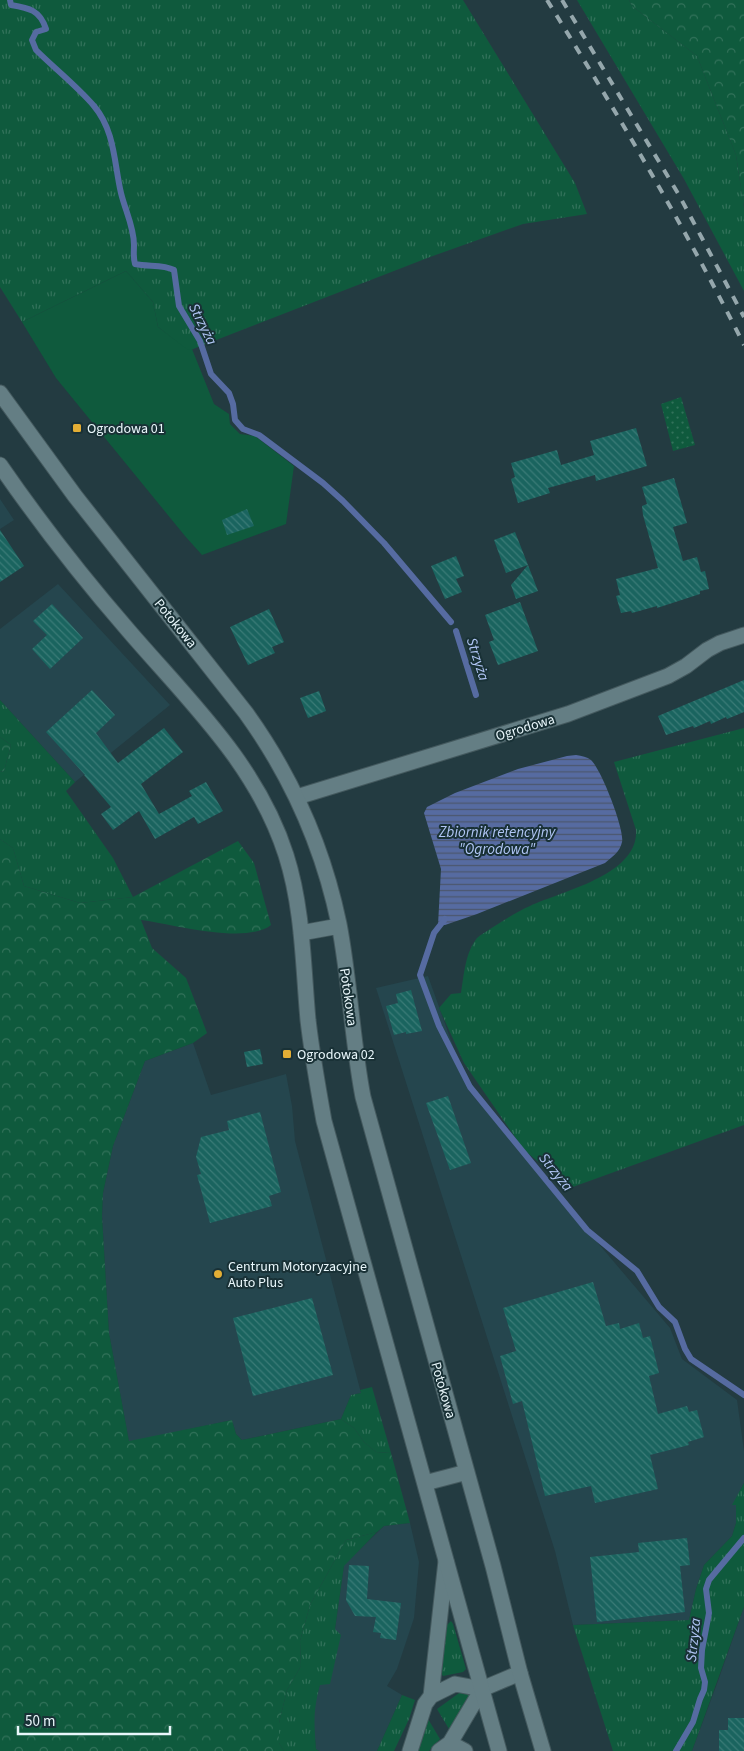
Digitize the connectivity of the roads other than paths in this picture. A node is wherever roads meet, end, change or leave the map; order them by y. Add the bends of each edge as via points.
1 (0, 393) edge
2 (0, 465) edge
3 (744, 635) edge
4 (297, 797) junction
5 (339, 926) junction
6 (301, 934) junction
7 (467, 1472) junction
8 (425, 1483) junction
9 (446, 1561) junction
10 (520, 1673) junction
11 (482, 1689) junction
12 (431, 1696) junction
13 (445, 1747) edge
14 (410, 1751) edge
15 (465, 1751) edge
16 (499, 1751) edge
17 (543, 1751) edge

1 - 4 main road, Potokowa via 75,496 266,740
2 - 6 main road via 60,550 206,718 255,784 286,855
3 - 4 main road, Ogrodowa via 707,650 668,676 568,714
4 - 5 main road, Potokowa via 321,855
5 - 6 main road
5 - 7 main road, Potokowa via 363,1097
6 - 8 main road via 311,1044 324,1121
7 - 8 main road
7 - 10 main road, Potokowa
8 - 9 main road
9 - 11 main road
9 - 12 main road
10 - 11 main road
10 - 17 main road, Potokowa
11 - 12 main road via 455,1684
11 - 13 main road
11 - 16 main road
12 - 14 main road via 425,1704
13 - 15 main road

